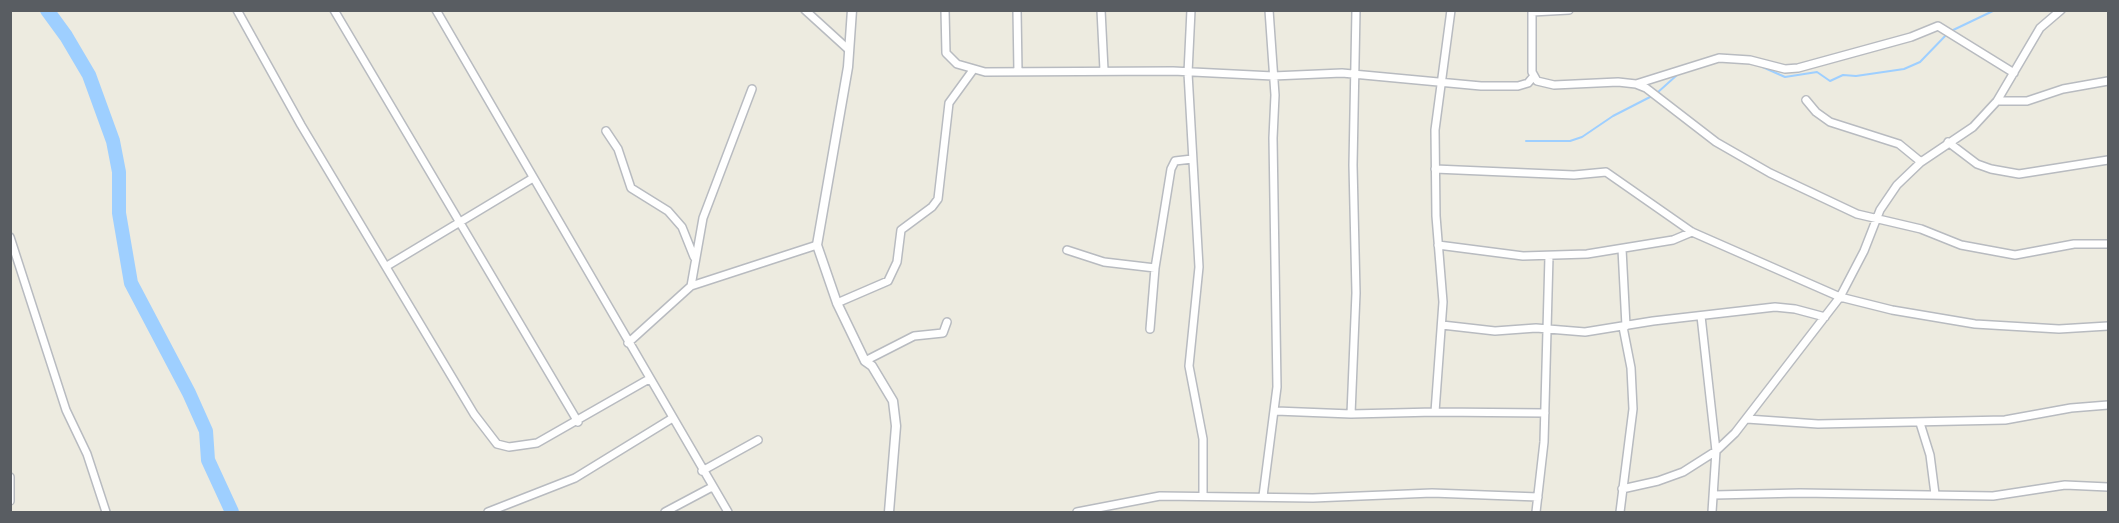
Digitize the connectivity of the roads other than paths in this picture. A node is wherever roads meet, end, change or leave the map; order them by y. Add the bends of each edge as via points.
1 (237, 10) edge
2 (334, 10) edge
3 (436, 10) edge
4 (805, 10) edge
5 (852, 10) edge
6 (945, 10) edge
7 (1017, 10) edge
8 (1101, 10) edge
9 (1191, 10) edge
10 (1269, 10) edge
11 (1356, 10) edge
12 (1450, 10) edge
13 (1569, 10) edge
14 (2047, 10) edge
15 (2061, 10) edge
16 (1532, 11) edge
17 (2052, 17) junction
18 (849, 50) junction
19 (973, 69) junction
20 (1104, 70) junction
21 (1018, 72) junction
22 (1188, 73) junction
23 (2014, 73) junction
24 (1355, 74) junction
25 (1273, 76) junction
26 (1533, 77) junction
27 (2109, 81) edge
28 (1442, 83) junction
29 (1636, 84) junction
30 (752, 88) dead end
31 (1806, 100) dead end
32 (1997, 100) junction
33 (606, 131) dead end
34 (1948, 142) junction
35 (1192, 159) junction
36 (2109, 160) edge
37 (1921, 162) junction
38 (1435, 169) junction
39 (533, 178) junction
40 (1875, 219) junction
41 (461, 223) junction
42 (1692, 232) junction
43 (10, 237) edge
44 (2109, 244) edge
45 (817, 245) junction
46 (1438, 245) junction
47 (1622, 249) junction
48 (1067, 250) dead end
49 (1549, 256) junction
50 (694, 259) junction
51 (387, 266) junction
52 (1155, 268) junction
53 (691, 286) junction
54 (1840, 297) junction
55 (837, 303) junction
56 (1701, 316) junction
57 (1825, 317) junction
58 (947, 322) dead end
59 (1442, 325) junction
60 (2109, 326) edge
61 (1625, 327) junction
62 (1150, 329) dead end
63 (1549, 330) junction
64 (628, 343) junction
65 (865, 361) junction
66 (649, 379) junction
67 (2109, 405) edge
68 (1276, 411) junction
69 (1436, 412) junction
70 (1545, 413) junction
71 (1351, 414) junction
72 (671, 419) junction
73 (1747, 419) junction
74 (578, 422) junction
75 (1920, 423) junction
76 (758, 440) dead end
77 (1716, 451) junction
78 (702, 471) junction
79 (10, 477) edge
80 (712, 487) junction
81 (2109, 487) edge
82 (1622, 489) junction
83 (1935, 494) junction
84 (1714, 495) junction
85 (1203, 496) junction
86 (1263, 496) junction
87 (1538, 496) junction
88 (10, 501) edge
89 (1077, 512) edge
90 (106, 513) edge
91 (488, 513) edge
92 (665, 513) edge
93 (728, 513) edge
94 (889, 513) edge
95 (1536, 513) edge
96 (1620, 513) edge
97 (1712, 513) edge

1 - 51 street via 300,125
2 - 41 street
3 - 39 street
4 - 18 street
5 - 18 street
6 - 19 street via 946,53 957,64
7 - 21 street
8 - 20 street
9 - 22 street
10 - 25 street
11 - 24 street
12 - 28 street
13 - 16 street
14 - 17 street
15 - 17 street
16 - 26 street
17 - 23 street via 2035,36
18 - 45 street
19 - 21 street
19 - 55 street via 949,103 938,199 901,230 897,262 888,281
20 - 21 street
20 - 22 street
22 - 25 street
22 - 35 street
23 - 29 street via 1938,26 1798,68 1719,58
23 - 32 street
24 - 25 street
24 - 28 street
24 - 71 street via 1356,293
25 - 68 street
26 - 28 street via 1518,86
26 - 29 street via 1554,85
27 - 32 street via 2026,101
28 - 38 street via 1435,130
29 - 40 street via 1747,161 1839,207
30 - 50 street via 704,218
31 - 37 street via 1830,122 1899,144
32 - 34 street via 1966,133
33 - 50 street via 618,149 632,188 668,211 682,227
34 - 36 street via 1977,164 2019,174
34 - 37 street
35 - 52 street via 1175,161 1171,170
35 - 85 street via 1199,267 1189,366 1203,439
37 - 40 street via 1897,185
38 - 42 street via 1574,175 1606,172
38 - 46 street
39 - 41 street
39 - 64 street
40 - 44 street via 1921,229 1969,247 2015,255 2074,244
40 - 54 street via 1864,251
41 - 51 street
41 - 74 street
42 - 47 street via 1673,240
42 - 54 street
43 - 90 street via 66,410 87,454
45 - 53 street
45 - 55 street
46 - 49 street
46 - 59 street
47 - 49 street
47 - 61 street
48 - 52 street via 1104,262
49 - 63 street
50 - 53 street
51 - 74 street via 474,414 497,444 509,447 537,443
52 - 62 street
53 - 64 street
54 - 57 street
54 - 60 street via 1991,326
55 - 65 street
56 - 57 street via 1775,307
56 - 61 street
56 - 77 street
57 - 73 street
58 - 65 street via 943,333 914,336
59 - 63 street via 1495,331
59 - 69 street
61 - 63 street via 1586,332
61 - 82 street via 1633,409
63 - 70 street
64 - 66 street
65 - 94 street via 893,401 896,426
66 - 72 street
66 - 74 street
67 - 75 street via 2023,418
68 - 71 street
68 - 86 street
69 - 70 street
69 - 71 street
70 - 87 street
72 - 78 street
72 - 91 street via 575,478
73 - 75 street via 1801,424
73 - 77 street
75 - 83 street
76 - 78 street
77 - 82 street via 1669,478
77 - 84 street
78 - 80 street
79 - 88 street
80 - 92 street
80 - 93 street
81 - 83 street via 2065,485 1993,496
82 - 96 street
83 - 84 street
84 - 97 street
85 - 86 street
85 - 89 street via 1146,498
86 - 87 street via 1432,493
87 - 95 street

